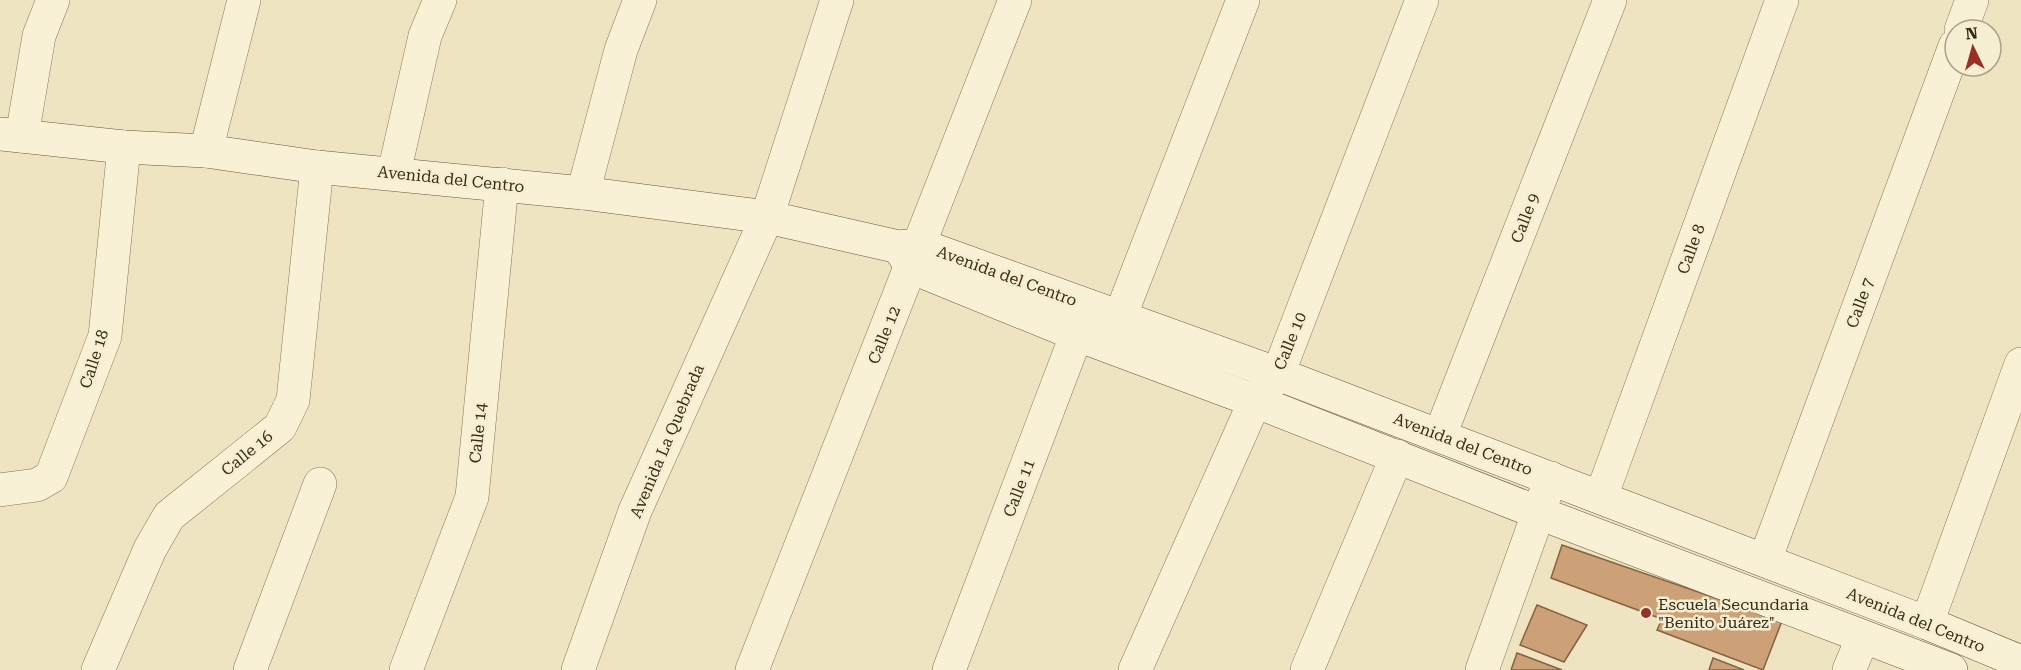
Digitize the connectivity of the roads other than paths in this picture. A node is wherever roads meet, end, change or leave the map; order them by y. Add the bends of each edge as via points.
1 (53, 0) edge
2 (244, 0) edge
3 (440, 0) edge
4 (640, 0) edge
5 (837, 0) edge
6 (1014, 0) edge
7 (1243, 0) edge
8 (1422, 0) edge
9 (1610, 0) edge
10 (1782, 0) edge
11 (1972, 0) edge
12 (1965, 18) edge
13 (1943, 78) edge
14 (11, 135) edge
15 (124, 147) junction
16 (206, 151) junction
17 (316, 167) junction
18 (394, 173) junction
19 (502, 184) junction
20 (583, 194) junction
21 (767, 218) junction
22 (910, 253) junction
23 (1120, 317) junction
24 (1083, 320) junction
25 (2021, 364) edge
26 (1278, 374) junction
27 (1256, 401) junction
28 (1440, 435) junction
29 (1397, 456) junction
30 (1551, 478) junction
31 (320, 484) dead end
32 (0, 490) edge
33 (1601, 497) junction
34 (1539, 513) junction
35 (1765, 560) junction
36 (1928, 623) junction
37 (1863, 637) junction
38 (2021, 662) edge
39 (98, 670) edge
40 (250, 670) edge
41 (406, 670) edge
42 (578, 670) edge
43 (752, 670) edge
44 (949, 670) edge
45 (1135, 670) edge
46 (1307, 670) edge
47 (1482, 670) edge
48 (1849, 670) edge
49 (1951, 670) edge

1 - 14 street
2 - 16 street
3 - 18 street via 425,36
4 - 20 street via 621,50
5 - 21 street, Avenida La Quebrada
6 - 22 street, Calle 12
7 - 23 street
8 - 26 street, Calle 10
9 - 28 street, Calle 9
10 - 33 street, Calle 8
11 - 12 street
13 - 35 street, Calle 7
14 - 15 street, Avenida del Centro
15 - 16 street, Avenida del Centro
15 - 32 street, Calle 18 via 105,336 51,477 37,485
16 - 17 street, Avenida del Centro
17 - 18 street, Avenida del Centro
17 - 39 street, Calle 16 via 293,400 280,427 169,516 150,549
18 - 19 street, Avenida del Centro
19 - 20 street, Avenida del Centro
19 - 41 street, Calle 14 via 472,497
20 - 21 street, Avenida del Centro
21 - 22 street, Avenida del Centro
21 - 42 street, Avenida La Quebrada via 635,512
22 - 24 street, Avenida del Centro
22 - 43 street, Calle 12
23 - 24 street, Avenida del Centro
23 - 26 street, Avenida del Centro
24 - 27 street, Avenida del Centro
24 - 44 street, Calle 11
25 - 36 street
26 - 27 street, Calle 10
26 - 28 street, Avenida del Centro
27 - 29 street, Avenida del Centro
27 - 45 street, Calle 10
28 - 30 street, Avenida del Centro
29 - 34 street, Avenida del Centro
29 - 46 street
30 - 33 street, Avenida del Centro
30 - 34 street
31 - 40 street
33 - 35 street, Avenida del Centro
34 - 37 street, Avenida del Centro
34 - 47 street
35 - 36 street, Avenida del Centro
36 - 38 street, Avenida del Centro
37 - 48 street
37 - 49 street, Avenida del Centro

